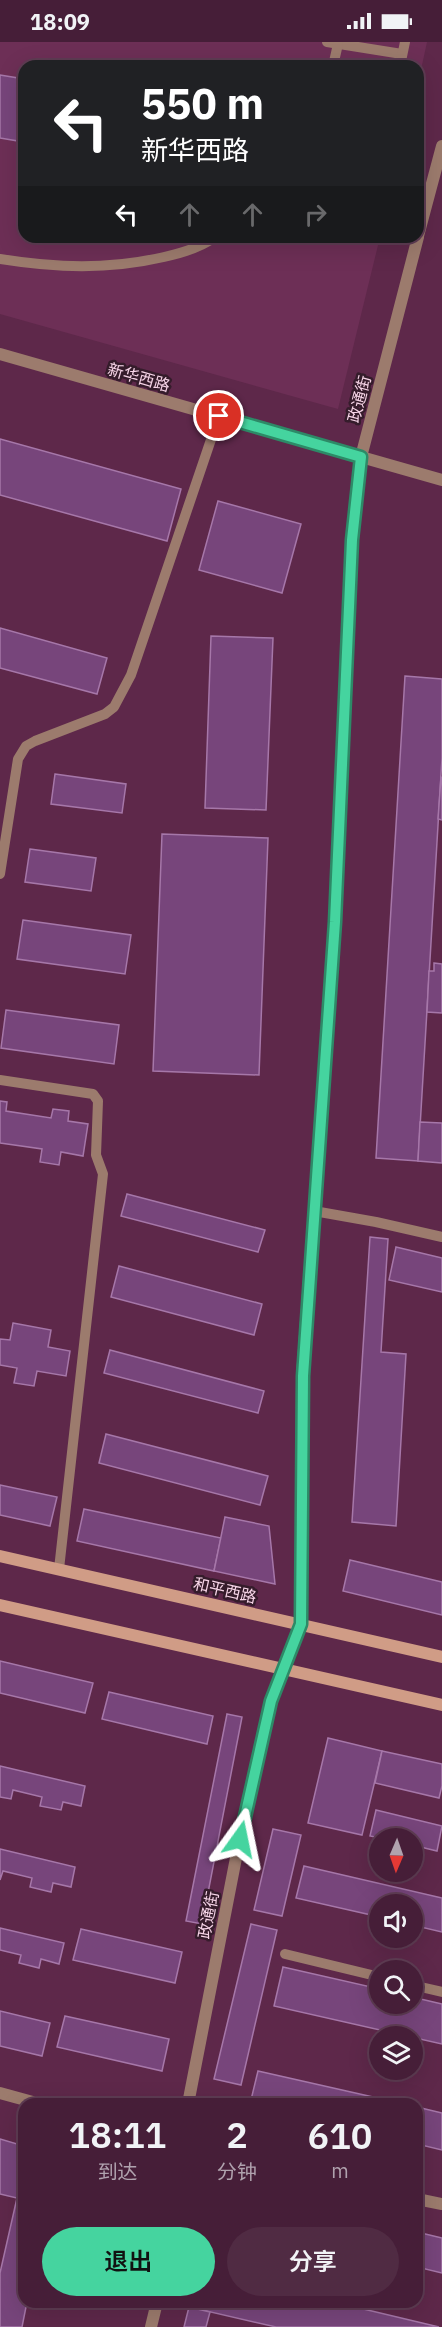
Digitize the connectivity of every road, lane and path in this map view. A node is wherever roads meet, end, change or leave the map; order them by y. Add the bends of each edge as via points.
1 (405, 42) edge
2 (333, 43) edge
3 (402, 54) junction
4 (333, 60) edge
5 (401, 60) edge
6 (442, 146) edge
7 (424, 214) edge
8 (207, 243) edge
9 (416, 243) edge
10 (0, 259) edge
11 (0, 354) edge
12 (219, 416) junction
13 (361, 457) junction
14 (442, 480) edge
15 (0, 874) edge
16 (0, 1080) edge
17 (314, 1211) junction
18 (442, 1237) edge
19 (0, 1556) edge
20 (60, 1569) junction
21 (0, 1605) edge
22 (301, 1624) junction
23 (442, 1657) edge
24 (283, 1669) junction
25 (442, 1705) edge
26 (285, 1954) dead end
27 (369, 1974) edge
28 (423, 1987) edge
29 (442, 1992) edge
30 (0, 2093) edge
31 (18, 2098) edge
32 (189, 2098) edge
33 (423, 2200) edge
34 (442, 2204) edge
35 (156, 2308) edge
36 (151, 2327) edge

1 - 3 lane
2 - 3 lane
2 - 4 lane
3 - 5 lane
6 - 7 street, 政通街
8 - 10 lane via 143,262 102,267 42,266
9 - 13 street, 政通街
11 - 12 street, 新华西路
12 - 13 street, 新华西路
12 - 15 lane via 131,675 114,707 35,741 26,746 18,759
13 - 14 street, 新华西路
13 - 17 street, 政通街 via 352,540 335,922
16 - 20 lane via 93,1094 98,1101 96,1155 103,1174
17 - 18 lane
17 - 22 street, 政通街 via 303,1376
19 - 20 main road, 和平西路
20 - 22 main road, 和平西路
21 - 24 main road
22 - 23 main road, 和平西路
22 - 24 street, 政通街
24 - 25 main road
24 - 32 street, 政通街 via 271,1701 244,1817
26 - 27 lane
28 - 29 lane
30 - 31 street
33 - 34 street
35 - 36 street

